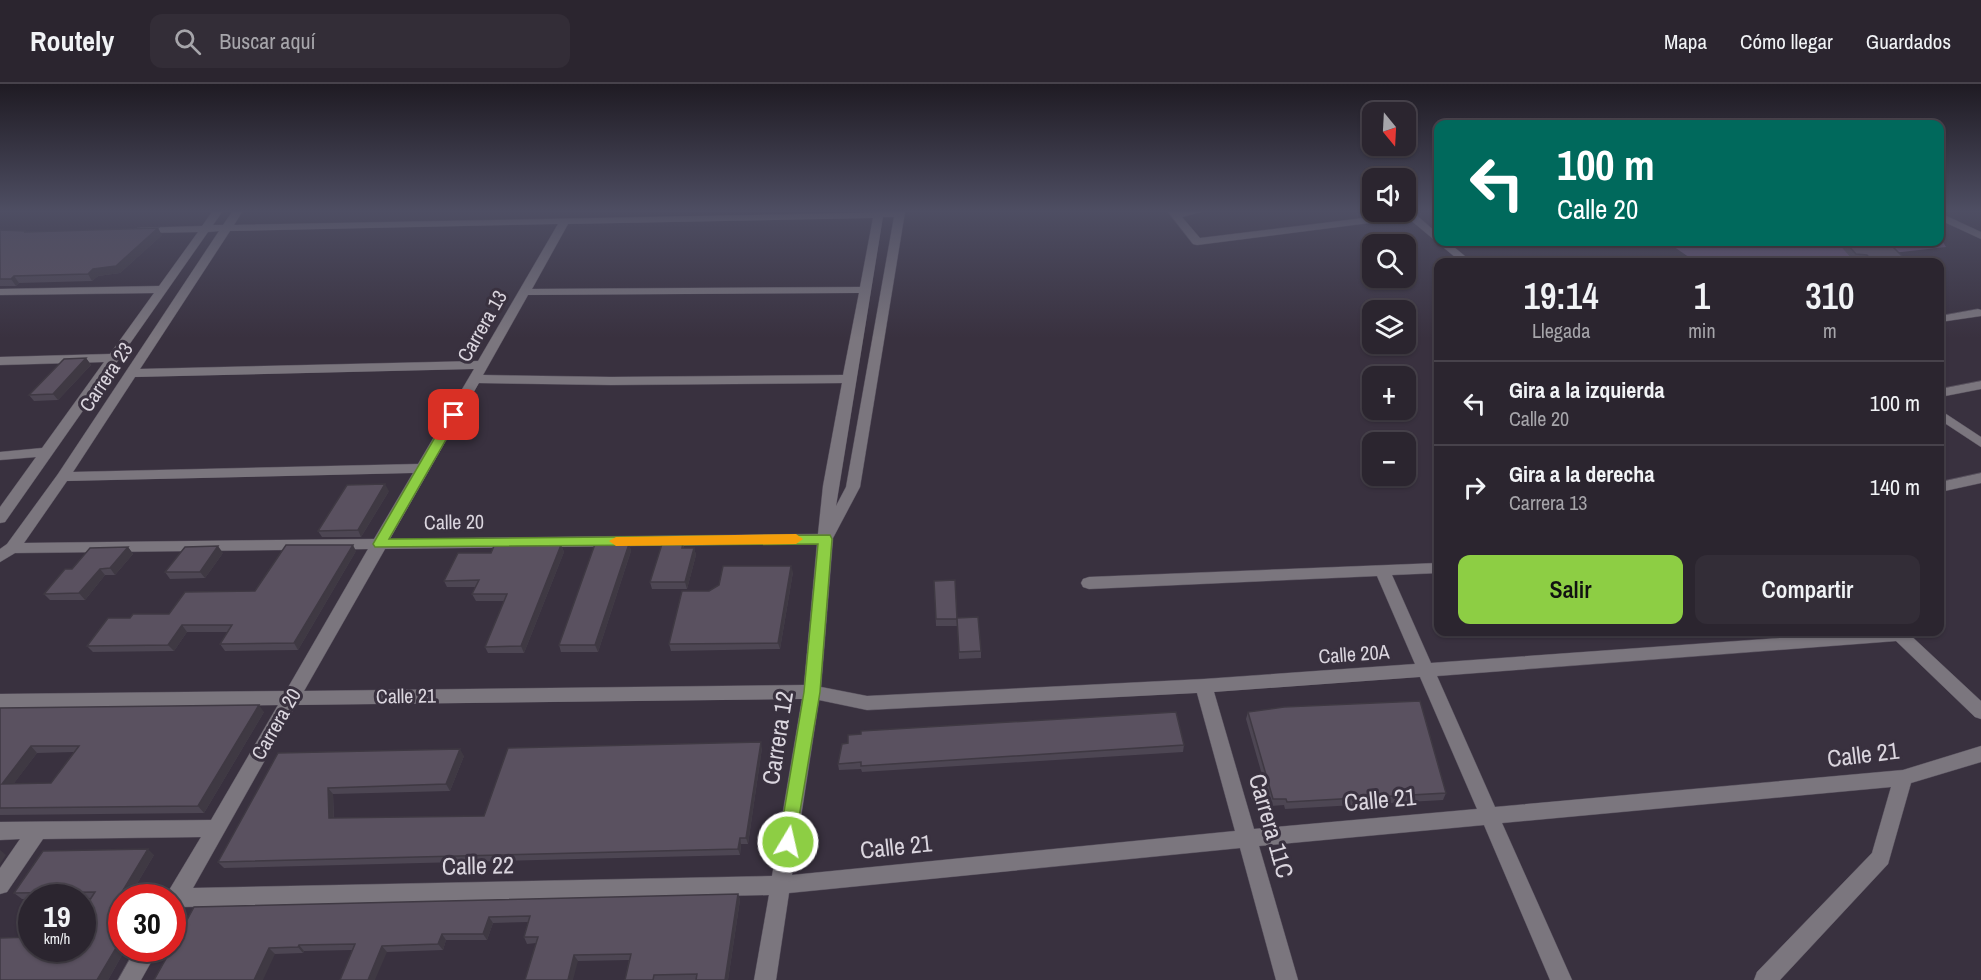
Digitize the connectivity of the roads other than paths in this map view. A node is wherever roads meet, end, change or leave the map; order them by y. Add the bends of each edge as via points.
1 (189, 254) edge
2 (211, 254) edge
3 (546, 254) edge
4 (872, 254) edge
5 (893, 254) edge
6 (164, 289) junction
7 (866, 290) junction
8 (0, 292) edge
9 (524, 292) junction
10 (1978, 313) dead end
11 (1944, 318) edge
12 (114, 358) junction
13 (0, 361) edge
14 (482, 365) junction
15 (132, 373) junction
16 (474, 379) junction
17 (850, 379) junction
18 (1981, 385) edge
19 (1944, 392) edge
20 (1944, 417) edge
21 (1981, 443) edge
22 (47, 452) junction
23 (0, 456) edge
24 (423, 468) junction
25 (63, 477) junction
26 (1981, 478) edge
27 (1944, 486) edge
28 (0, 518) edge
29 (826, 539) junction
30 (380, 544) junction
31 (6, 553) edge
32 (1434, 568) edge
33 (1382, 570) junction
34 (1089, 583) dead end
35 (1859, 636) edge
36 (1901, 636) edge
37 (1426, 669) junction
38 (1204, 686) junction
39 (812, 692) junction
40 (291, 698) junction
41 (0, 700) edge
42 (1981, 712) edge
43 (1981, 754) edge
44 (1903, 778) junction
45 (1490, 816) junction
46 (217, 828) junction
47 (38, 830) junction
48 (0, 831) edge
49 (1248, 838) junction
50 (184, 884) edge
51 (0, 885) edge
52 (781, 885) junction
53 (186, 901) edge
54 (140, 962) edge
55 (129, 980) edge
56 (765, 980) edge
57 (1287, 980) edge
58 (1562, 980) edge
59 (1765, 980) edge

1 - 6 street, Carrera 23
2 - 15 street, Carrera 23
3 - 9 street, Carrera 13
4 - 7 street, Carrera 12
5 - 29 street, Carrera 12 via 853,487
6 - 8 street
6 - 12 street, Carrera 23
7 - 9 street
7 - 17 street, Carrera 12
9 - 14 street, Carrera 13
10 - 11 street
12 - 13 street
12 - 22 street, Carrera 23
14 - 15 street
14 - 16 street, Carrera 13
15 - 25 street, Carrera 23
16 - 17 street
16 - 24 street, Carrera 13
17 - 29 street, Carrera 12 via 830,486
18 - 19 street
20 - 21 street
22 - 23 street
22 - 28 street, Carrera 23
24 - 25 street
24 - 30 street, Carrera 13
25 - 31 street, Carrera 23
26 - 27 street
29 - 30 street, Calle 20
29 - 39 street, Carrera 12
30 - 31 street, Calle 20
30 - 40 street, Carrera 20
32 - 33 street
33 - 34 street
33 - 37 street
35 - 37 street, Calle 20A
36 - 42 street
37 - 38 street, Calle 20A
37 - 45 street
38 - 39 street, Calle 20A via 867,703
38 - 49 street, Carrera 11C
39 - 40 street, Calle 21
39 - 52 street, Carrera 12
40 - 41 street, Calle 21
40 - 46 street, Carrera 20
43 - 44 street, Calle 21
44 - 45 street, Calle 21
44 - 59 street via 1881,858
45 - 49 street, Calle 21
45 - 58 street
46 - 47 street
46 - 50 street, Carrera 20
47 - 48 street
47 - 51 street
49 - 52 street, Calle 21
49 - 57 street, Carrera 11C
52 - 53 street, Calle 22
52 - 56 street, Carrera 12
54 - 55 street

